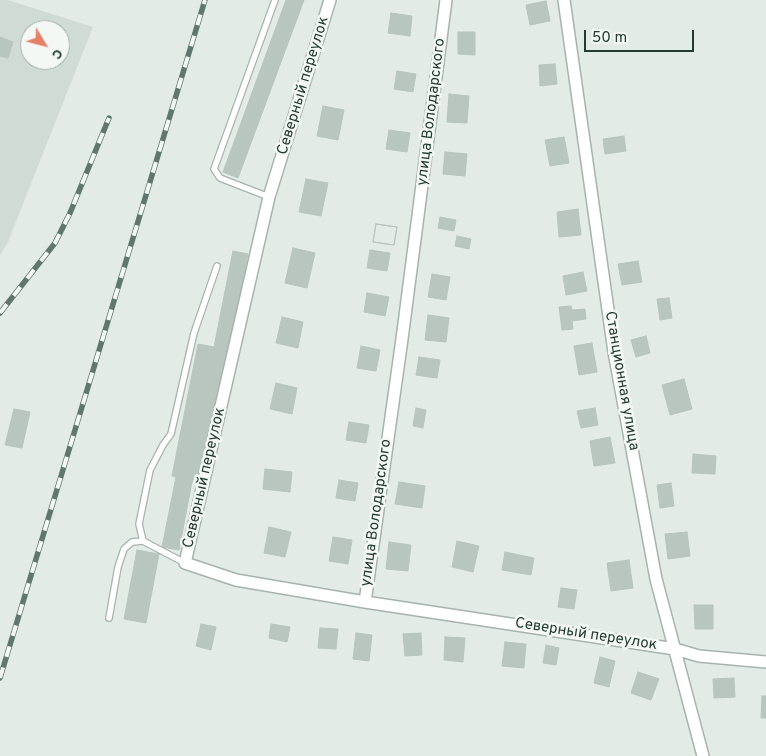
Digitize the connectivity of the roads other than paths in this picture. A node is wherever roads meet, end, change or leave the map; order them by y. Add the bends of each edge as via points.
1 (275, 0) edge
2 (330, 0) edge
3 (446, 0) edge
4 (564, 0) edge
5 (269, 196) junction
6 (217, 266) dead end
7 (143, 540) junction
8 (185, 563) junction
9 (365, 602) junction
10 (109, 618) dead end
11 (675, 649) junction
12 (766, 662) edge
13 (703, 756) edge

1 - 5 lane via 214,169 220,178
2 - 5 street, Северный переулок
3 - 9 street, улица Володарского
4 - 11 street, Станционная улица via 614,352 656,579
5 - 8 street, Северный переулок
6 - 7 lane via 194,333 171,434 150,470 139,524
7 - 8 lane
7 - 10 lane via 132,542 124,549
8 - 9 street, Северный переулок via 236,580
9 - 11 street, Северный переулок
11 - 12 street, Северный переулок via 699,656
11 - 13 street, Станционная улица

